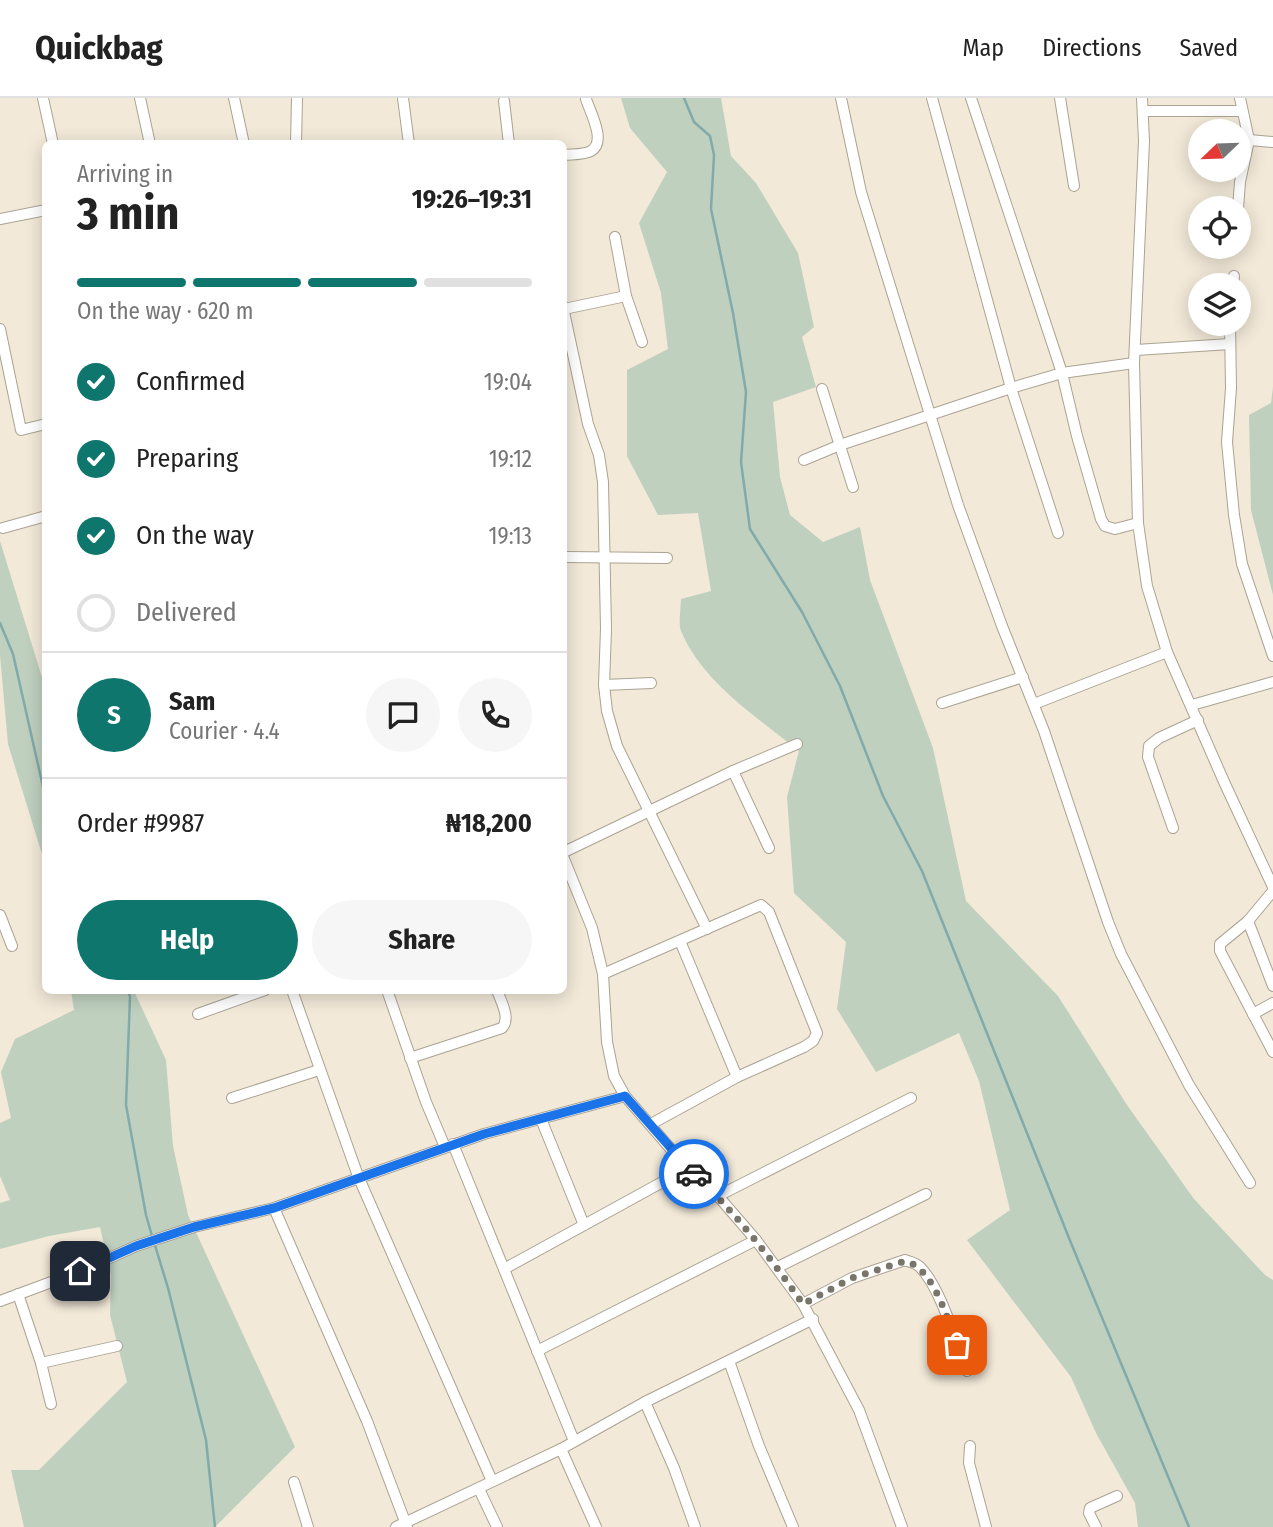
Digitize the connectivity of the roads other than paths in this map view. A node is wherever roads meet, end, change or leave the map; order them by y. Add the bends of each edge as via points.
1 (43, 98) edge
2 (140, 98) edge
3 (234, 98) edge
4 (297, 98) edge
5 (403, 98) edge
6 (841, 98) edge
7 (932, 98) edge
8 (971, 98) edge
9 (1060, 98) edge
10 (1142, 98) edge
11 (1240, 98) edge
12 (586, 99) edge
13 (504, 101) dead end
14 (1143, 111) junction
15 (1242, 111) junction
16 (1244, 119) edge
17 (52, 140) edge
18 (149, 140) edge
19 (243, 140) edge
20 (296, 140) edge
21 (408, 140) edge
22 (509, 140) edge
23 (1251, 140) edge
24 (1273, 142) edge
25 (567, 155) edge
26 (1074, 186) dead end
27 (42, 211) edge
28 (0, 219) edge
29 (615, 237) dead end
30 (626, 296) junction
31 (567, 310) edge
32 (567, 325) edge
33 (0, 329) edge
34 (1230, 336) edge
35 (642, 342) dead end
36 (1230, 344) junction
37 (1136, 350) junction
38 (1134, 363) junction
39 (1062, 373) junction
40 (1011, 388) junction
41 (822, 389) dead end
42 (931, 415) junction
43 (42, 425) edge
44 (839, 445) junction
45 (804, 460) dead end
46 (853, 487) dead end
47 (42, 517) edge
48 (1138, 523) junction
49 (3, 528) dead end
50 (1058, 533) dead end
51 (567, 557) edge
52 (667, 558) dead end
53 (603, 559) junction
54 (1167, 652) junction
55 (1273, 656) edge
56 (1023, 677) junction
57 (1273, 682) edge
58 (650, 683) dead end
59 (604, 685) junction
60 (942, 703) dead end
61 (1034, 704) junction
62 (1192, 705) junction
63 (1198, 720) junction
64 (797, 744) dead end
65 (733, 771) junction
66 (649, 810) junction
67 (1173, 828) dead end
68 (769, 848) dead end
69 (567, 851) edge
70 (567, 866) edge
71 (1273, 889) edge
72 (0, 915) edge
73 (1248, 921) junction
74 (707, 929) junction
75 (680, 941) junction
76 (12, 946) dead end
77 (603, 974) junction
78 (1273, 985) edge
79 (254, 994) edge
80 (293, 994) edge
81 (388, 994) edge
82 (498, 994) edge
83 (1273, 1003) edge
84 (198, 1014) dead end
85 (1253, 1014) junction
86 (1273, 1052) edge
87 (410, 1058) junction
88 (319, 1070) junction
89 (737, 1077) junction
90 (625, 1096) junction
91 (232, 1098) dead end
92 (911, 1098) dead end
93 (541, 1119) junction
94 (651, 1124) junction
95 (449, 1145) junction
96 (688, 1168) junction
97 (358, 1177) junction
98 (1250, 1183) dead end
99 (926, 1194) dead end
100 (718, 1196) junction
101 (274, 1208) junction
102 (584, 1225) junction
103 (756, 1240) junction
104 (778, 1267) junction
105 (504, 1269) junction
106 (18, 1294) junction
107 (0, 1300) edge
108 (803, 1304) junction
109 (813, 1319) junction
110 (117, 1346) dead end
111 (537, 1351) junction
112 (729, 1361) junction
113 (41, 1363) junction
114 (967, 1371) dead end
115 (645, 1402) junction
116 (51, 1404) dead end
117 (574, 1441) junction
118 (970, 1446) dead end
119 (561, 1449) junction
120 (492, 1481) junction
121 (294, 1482) dead end
122 (480, 1489) junction
123 (1117, 1496) dead end
124 (407, 1524) edge
125 (307, 1527) edge
126 (396, 1527) edge
127 (497, 1527) edge
128 (596, 1527) edge
129 (695, 1527) edge
130 (793, 1527) edge
131 (902, 1527) edge
132 (986, 1527) edge
133 (1096, 1527) edge

1 - 17 street
2 - 18 street
3 - 19 street
4 - 20 street
5 - 21 street
6 - 42 street via 860,192
7 - 40 street
8 - 39 street
9 - 26 street
10 - 14 street
11 - 15 street
12 - 25 street via 598,142 588,153
13 - 22 street
14 - 15 street
14 - 37 street
15 - 16 street
23 - 24 street
27 - 28 street
29 - 30 street
30 - 31 street
30 - 35 street
32 - 53 street via 599,455
33 - 43 street via 21,430
34 - 36 street
36 - 37 street
36 - 55 street via 1227,442 1234,515 1242,564
37 - 38 street
38 - 39 street
38 - 48 street
39 - 40 street
39 - 48 street via 1101,519 1115,529
40 - 42 street
40 - 50 street
41 - 44 street
42 - 44 street
42 - 56 street via 966,526
44 - 45 street
44 - 46 street
47 - 49 street
48 - 54 street via 1147,586
51 - 53 street
52 - 53 street
53 - 59 street
54 - 61 street
54 - 62 street
56 - 60 street
56 - 61 street
57 - 62 street
58 - 59 street
59 - 66 street via 617,746
61 - 98 street via 1121,954 1189,1085
62 - 63 street
63 - 67 street via 1149,746 1148,757
63 - 71 street
64 - 65 street
65 - 66 street
65 - 68 street
66 - 69 street
66 - 74 street
70 - 77 street via 592,928
71 - 73 street
72 - 76 street
73 - 78 street
73 - 85 street via 1224,938 1220,951
74 - 75 street
74 - 89 street via 752,907 761,905 769,912 817,1033 804,1047
75 - 77 street
75 - 89 street
77 - 90 street via 607,1042 614,1076
79 - 84 street
80 - 88 street
81 - 87 street
82 - 87 street via 506,1016 502,1028
83 - 85 street
85 - 86 street
87 - 95 street
88 - 91 street
88 - 97 street
89 - 94 street
90 - 93 street
90 - 94 street
92 - 100 street
93 - 95 street
93 - 102 street
94 - 96 street
95 - 97 street
95 - 105 street
96 - 100 street
96 - 102 street
97 - 101 street
97 - 120 street
99 - 104 street
100 - 103 street
101 - 106 street via 136,1246
101 - 124 street via 331,1334
102 - 105 street
103 - 104 street
103 - 111 street
104 - 108 street
105 - 111 street
106 - 107 street
106 - 113 street
108 - 109 street
108 - 114 street via 852,1278 905,1261 914,1263 931,1283
109 - 112 street
109 - 131 street via 859,1410
110 - 113 street
111 - 117 street
112 - 115 street
112 - 130 street
113 - 116 street
115 - 117 street
115 - 129 street
117 - 119 street
118 - 132 street via 969,1462
119 - 120 street
119 - 128 street
120 - 122 street
121 - 125 street
122 - 124 street
122 - 127 street
123 - 133 street via 1090,1508
124 - 126 street

